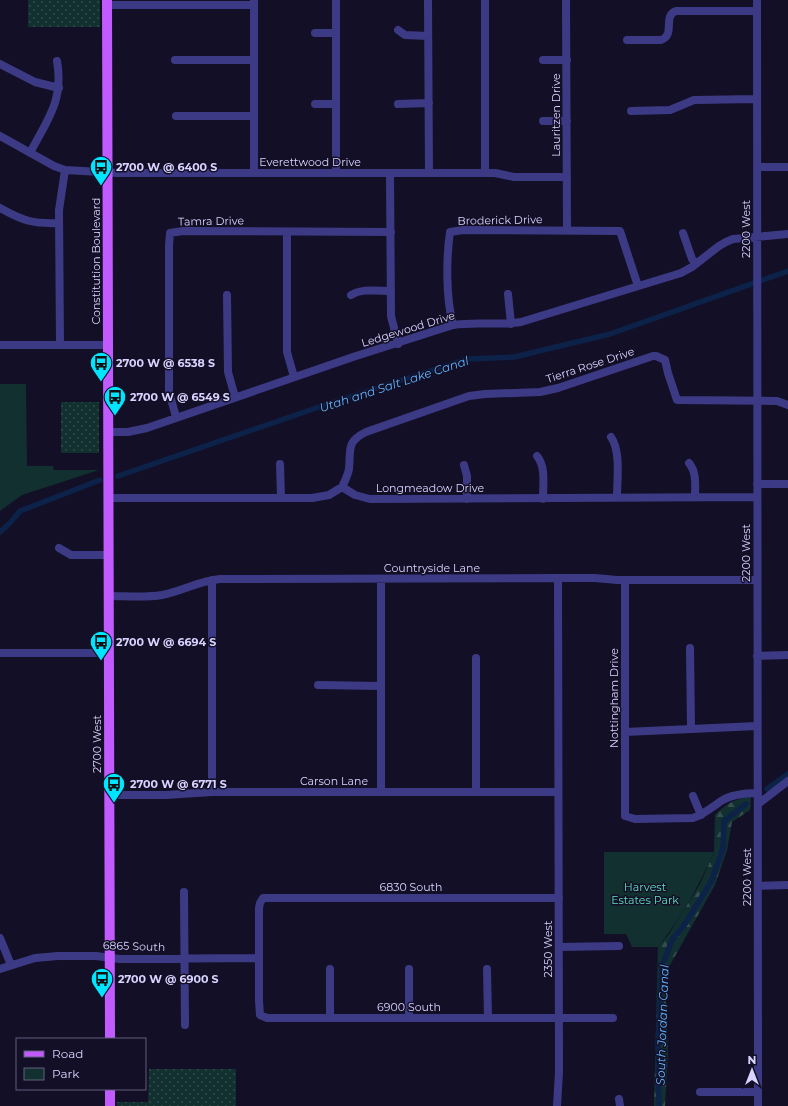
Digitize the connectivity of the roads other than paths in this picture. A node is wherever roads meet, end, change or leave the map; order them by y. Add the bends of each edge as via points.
1 (336, 0) edge
2 (428, 0) edge
3 (485, 0) edge
4 (566, 0) edge
5 (757, 0) edge
6 (107, 2) edge
7 (254, 3) edge
8 (757, 11) junction
9 (398, 30) dead end
10 (315, 33) dead end
11 (336, 33) junction
12 (428, 36) junction
13 (627, 40) dead end
14 (175, 60) dead end
15 (254, 60) junction
16 (543, 60) dead end
17 (567, 60) junction
18 (57, 61) dead end
19 (0, 64) edge
20 (59, 88) junction
21 (756, 99) junction
22 (428, 103) junction
23 (315, 104) dead end
24 (336, 104) junction
25 (398, 104) dead end
26 (631, 111) dead end
27 (176, 116) dead end
28 (254, 116) junction
29 (543, 121) dead end
30 (567, 121) junction
31 (0, 136) edge
32 (30, 153) junction
33 (757, 167) junction
34 (788, 167) edge
35 (65, 170) junction
36 (108, 172) junction
37 (254, 173) junction
38 (336, 173) junction
39 (390, 173) junction
40 (429, 173) junction
41 (485, 173) junction
42 (567, 177) junction
43 (0, 208) edge
44 (59, 223) junction
45 (567, 230) junction
46 (287, 232) junction
47 (391, 232) junction
48 (683, 233) dead end
49 (788, 234) edge
50 (757, 237) junction
51 (696, 264) junction
52 (638, 286) junction
53 (391, 291) junction
54 (508, 294) dead end
55 (227, 295) dead end
56 (351, 295) dead end
57 (511, 324) junction
58 (453, 326) junction
59 (398, 344) junction
60 (0, 345) edge
61 (60, 345) junction
62 (108, 345) junction
63 (294, 377) junction
64 (235, 397) junction
65 (757, 401) junction
66 (788, 405) edge
67 (176, 418) junction
68 (108, 432) junction
69 (611, 437) dead end
70 (537, 456) dead end
71 (689, 463) dead end
72 (280, 464) dead end
73 (464, 465) dead end
74 (757, 484) junction
75 (788, 484) edge
76 (342, 487) junction
77 (617, 497) junction
78 (695, 497) junction
79 (108, 498) junction
80 (280, 498) junction
81 (543, 498) junction
82 (757, 498) junction
83 (467, 499) junction
84 (59, 548) dead end
85 (109, 555) junction
86 (558, 578) junction
87 (381, 579) junction
88 (212, 580) junction
89 (624, 580) junction
90 (757, 580) junction
91 (109, 596) junction
92 (690, 648) dead end
93 (0, 653) edge
94 (109, 653) junction
95 (788, 655) edge
96 (757, 656) junction
97 (476, 658) dead end
98 (318, 686) dead end
99 (381, 686) junction
100 (757, 726) junction
101 (691, 729) junction
102 (625, 732) junction
103 (788, 781) edge
104 (212, 792) junction
105 (381, 792) junction
106 (476, 792) junction
107 (558, 792) junction
108 (758, 793) junction
109 (109, 795) junction
110 (693, 796) dead end
111 (758, 804) junction
112 (701, 815) junction
113 (788, 885) edge
114 (758, 886) junction
115 (184, 892) dead end
116 (558, 898) junction
117 (0, 938) edge
118 (619, 946) dead end
119 (559, 947) junction
120 (110, 957) junction
121 (185, 958) junction
122 (259, 958) junction
123 (11, 965) junction
124 (0, 969) edge
125 (330, 969) dead end
126 (409, 969) dead end
127 (488, 969) dead end
128 (330, 1018) junction
129 (409, 1018) junction
130 (488, 1018) junction
131 (558, 1018) junction
132 (613, 1018) dead end
133 (185, 1025) dead end
134 (110, 1038) edge
135 (110, 1090) edge
136 (700, 1092) dead end
137 (758, 1092) junction
138 (110, 1106) edge
139 (557, 1106) edge
140 (758, 1106) edge

1 - 11 street
2 - 12 street
3 - 41 street
4 - 17 street, Lauritzen Drive
5 - 8 street, 2200 West
6 - 7 street
6 - 36 main road, Constitution Boulevard
7 - 15 street
8 - 13 street via 676,11 670,16 669,32 665,38
8 - 21 street, 2200 West
9 - 12 street via 405,35
10 - 11 street
11 - 24 street
12 - 22 street
14 - 15 street
15 - 28 street
16 - 17 street
17 - 30 street, Lauritzen Drive
18 - 20 street
19 - 20 street via 35,82
20 - 32 street via 54,108
21 - 26 street via 694,100 670,110
21 - 33 street, 2200 West
22 - 25 street
22 - 40 street
23 - 24 street
24 - 38 street
27 - 28 street
28 - 37 street
29 - 30 street
30 - 42 street, Lauritzen Drive
31 - 32 street
32 - 35 street
33 - 34 street
33 - 50 street, 2200 West
35 - 36 street, Everettwood Drive
35 - 44 street
36 - 37 street, Everettwood Drive
36 - 62 main road, Constitution Boulevard
37 - 38 street, Everettwood Drive
38 - 39 street, Everettwood Drive
39 - 40 street, Everettwood Drive
39 - 47 street
40 - 41 street, Everettwood Drive
41 - 42 street, Everettwood Drive via 511,177
42 - 45 street, Lauritzen Drive
43 - 44 street via 32,223
44 - 61 street
45 - 52 street, Broderick Drive via 620,231
45 - 58 street, Broderick Drive via 450,232 448,293
46 - 47 street, Tamra Drive
46 - 63 street via 287,352
46 - 67 street, Tamra Drive via 170,233 169,392
47 - 53 street
48 - 51 street
49 - 50 street, Ledgewood Drive
50 - 51 street, Ledgewood Drive via 726,242
50 - 65 street, 2200 West
51 - 52 street, Ledgewood Drive via 681,273
52 - 57 street, Ledgewood Drive
53 - 56 street via 359,291
53 - 59 street via 391,316
54 - 57 street
55 - 64 street via 228,372
57 - 58 street, Ledgewood Drive
58 - 59 street, Ledgewood Drive
59 - 63 street, Ledgewood Drive
60 - 61 street
61 - 62 street
62 - 68 main road, Constitution Boulevard
63 - 64 street, Ledgewood Drive
64 - 67 street, Ledgewood Drive
65 - 66 street, Tierra Rose Drive via 777,401
65 - 74 street, 2200 West
65 - 76 street, Tierra Rose Drive via 677,400 665,360 653,356 558,388 529,393 469,396 366,432 352,442 348,454 348,473
67 - 68 street, Ledgewood Drive via 135,431
68 - 79 main road, Constitution Boulevard
69 - 77 street via 617,450
70 - 81 street via 543,467
71 - 78 street via 695,473
72 - 80 street
73 - 83 street via 467,476
74 - 75 street
74 - 82 street, 2200 West
76 - 80 street via 321,497
76 - 83 street, Longmeadow Drive via 355,495 370,499
77 - 78 street, Longmeadow Drive
77 - 81 street, Longmeadow Drive
78 - 82 street, Longmeadow Drive
79 - 80 street
79 - 85 main road, 2700 West
81 - 83 street, Longmeadow Drive
82 - 90 street, 2200 West
84 - 85 street via 71,555
85 - 91 main road, 2700 West
86 - 87 street, Countryside Lane
86 - 89 street, Countryside Lane
86 - 107 street, 2350 West
87 - 88 street, Countryside Lane
87 - 99 street
88 - 91 street, Countryside Lane via 153,596
88 - 104 street
89 - 90 street, Countryside Lane
89 - 102 street, Nottingham Drive
90 - 96 street, 2200 West
91 - 94 main road, 2700 West
92 - 101 street
93 - 94 street
94 - 109 main road, 2700 West
95 - 96 street
96 - 100 street, 2200 West
97 - 106 street
98 - 99 street
99 - 105 street
100 - 101 street
100 - 108 street, 2200 West
101 - 102 street
102 - 112 street, Nottingham Drive via 625,816 635,819 680,819
103 - 111 street
104 - 105 street, Carson Lane
104 - 109 street, Carson Lane
105 - 106 street, Carson Lane
106 - 107 street, Carson Lane
107 - 116 street, 2350 West
108 - 111 street, 2200 West
108 - 112 street via 727,798
109 - 120 main road, 2700 West
110 - 112 street
111 - 114 street, 2200 West
113 - 114 street
114 - 137 street, 2200 West
115 - 121 street
116 - 119 street, 2350 West
116 - 122 street, 6830 South via 263,898 259,908
117 - 123 street
118 - 119 street
119 - 131 street, 2350 West
120 - 121 street, 6865 South
120 - 123 street, 6865 South via 46,957
120 - 134 main road, 2700 West
121 - 122 street, 6865 South
121 - 133 street
122 - 128 street, 6900 South via 260,1015 267,1018
123 - 124 street, 6865 South
125 - 128 street
126 - 129 street
127 - 130 street
128 - 129 street, 6900 South
129 - 130 street, 6900 South
130 - 131 street, 6900 South
131 - 132 street, 6900 South
131 - 139 street, 2350 West
135 - 138 main road
136 - 137 street
137 - 140 street, 2200 West

